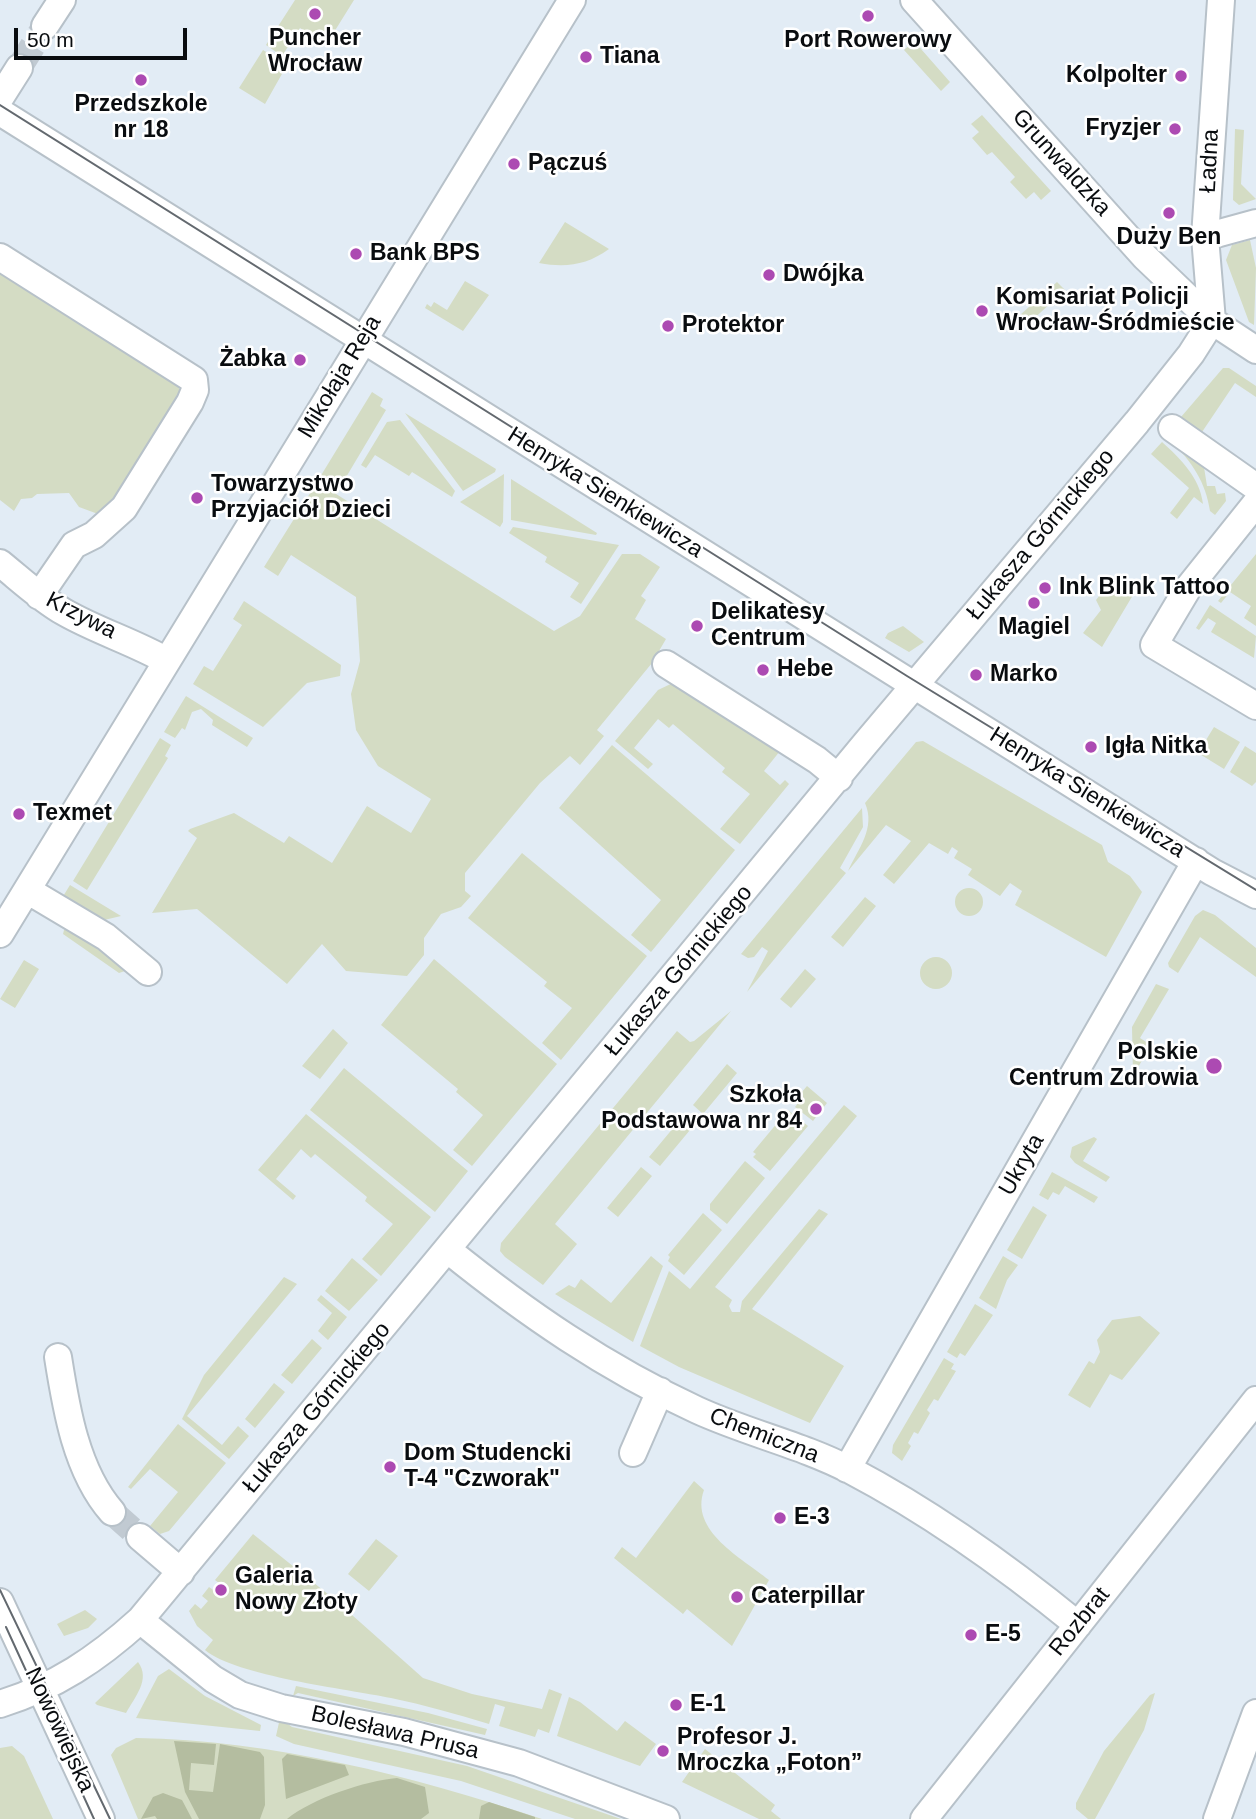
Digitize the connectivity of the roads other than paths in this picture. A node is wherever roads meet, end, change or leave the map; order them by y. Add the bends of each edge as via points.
1 (62, 0) edge
2 (572, 0) edge
3 (914, 0) edge
4 (1221, 0) edge
5 (46, 26) tunnel mouth
6 (19, 68) tunnel mouth
7 (0, 98) edge
8 (0, 112) edge
9 (1256, 223) edge
10 (1205, 237) junction
11 (0, 257) edge
12 (1212, 321) junction
13 (362, 341) junction
14 (1256, 349) edge
15 (1172, 428) dead end
16 (1256, 487) edge
17 (1256, 503) edge
18 (0, 563) edge
19 (38, 596) junction
20 (167, 661) junction
21 (666, 664) dead end
22 (915, 686) junction
23 (1256, 706) edge
24 (839, 778) junction
25 (1204, 866) junction
26 (27, 890) junction
27 (1256, 895) edge
28 (1256, 909) edge
29 (0, 934) edge
30 (148, 972) dead end
31 (447, 1250) junction
32 (58, 1357) dead end
33 (660, 1391) junction
34 (1256, 1399) edge
35 (1246, 1432) edge
36 (633, 1454) dead end
37 (847, 1469) junction
38 (112, 1511) tunnel mouth
39 (140, 1537) tunnel mouth
40 (181, 1572) junction
41 (0, 1602) edge
42 (140, 1620) junction
43 (1078, 1625) junction
44 (39, 1690) junction
45 (0, 1704) edge
46 (1256, 1713) edge
47 (101, 1819) edge
48 (666, 1819) edge
49 (924, 1819) edge
50 (1217, 1819) edge

1 - 5 street
2 - 13 street, Mikołaja Reja
3 - 12 street, Grunwaldzka via 1145,257
4 - 10 street, Ładna
6 - 7 street
8 - 13 street, Henryka Sienkiewicza
9 - 10 street
10 - 12 street, Ładna
11 - 19 street via 194,380 190,402 124,508 94,535 74,545
12 - 14 street, Grunwaldzka
12 - 22 street, Łukasza Górnickiego via 1142,415
13 - 20 street, Mikołaja Reja
13 - 22 street, Henryka Sienkiewicza
15 - 16 street
17 - 23 street via 1188,588 1154,645
18 - 19 street, Krzywa
19 - 20 street, Krzywa
20 - 26 street, Mikołaja Reja
21 - 24 street
22 - 24 street, Łukasza Górnickiego
22 - 25 street, Henryka Sienkiewicza
24 - 31 street, Łukasza Górnickiego
25 - 27 street, Henryka Sienkiewicza
25 - 28 street, Henryka Sienkiewicza
25 - 37 street, Ukryta
26 - 29 street, Mikołaja Reja
26 - 30 street via 106,937
31 - 33 street, Chemiczna via 546,1326
31 - 40 street, Łukasza Górnickiego
32 - 38 street via 79,1448 93,1483
33 - 36 street
33 - 37 street, Chemiczna via 698,1411
34 - 35 street, Rozbrat
35 - 43 street, Rozbrat
37 - 43 street, Chemiczna via 958,1534
39 - 40 street
40 - 42 street, Łukasza Górnickiego
41 - 44 street, Nowowiejska
42 - 44 street, Łukasza Górnickiego via 98,1657
42 - 48 street, Bolesława Prusa via 240,1695 496,1756
43 - 49 street, Rozbrat
44 - 45 street
44 - 47 street, Nowowiejska
46 - 50 street

